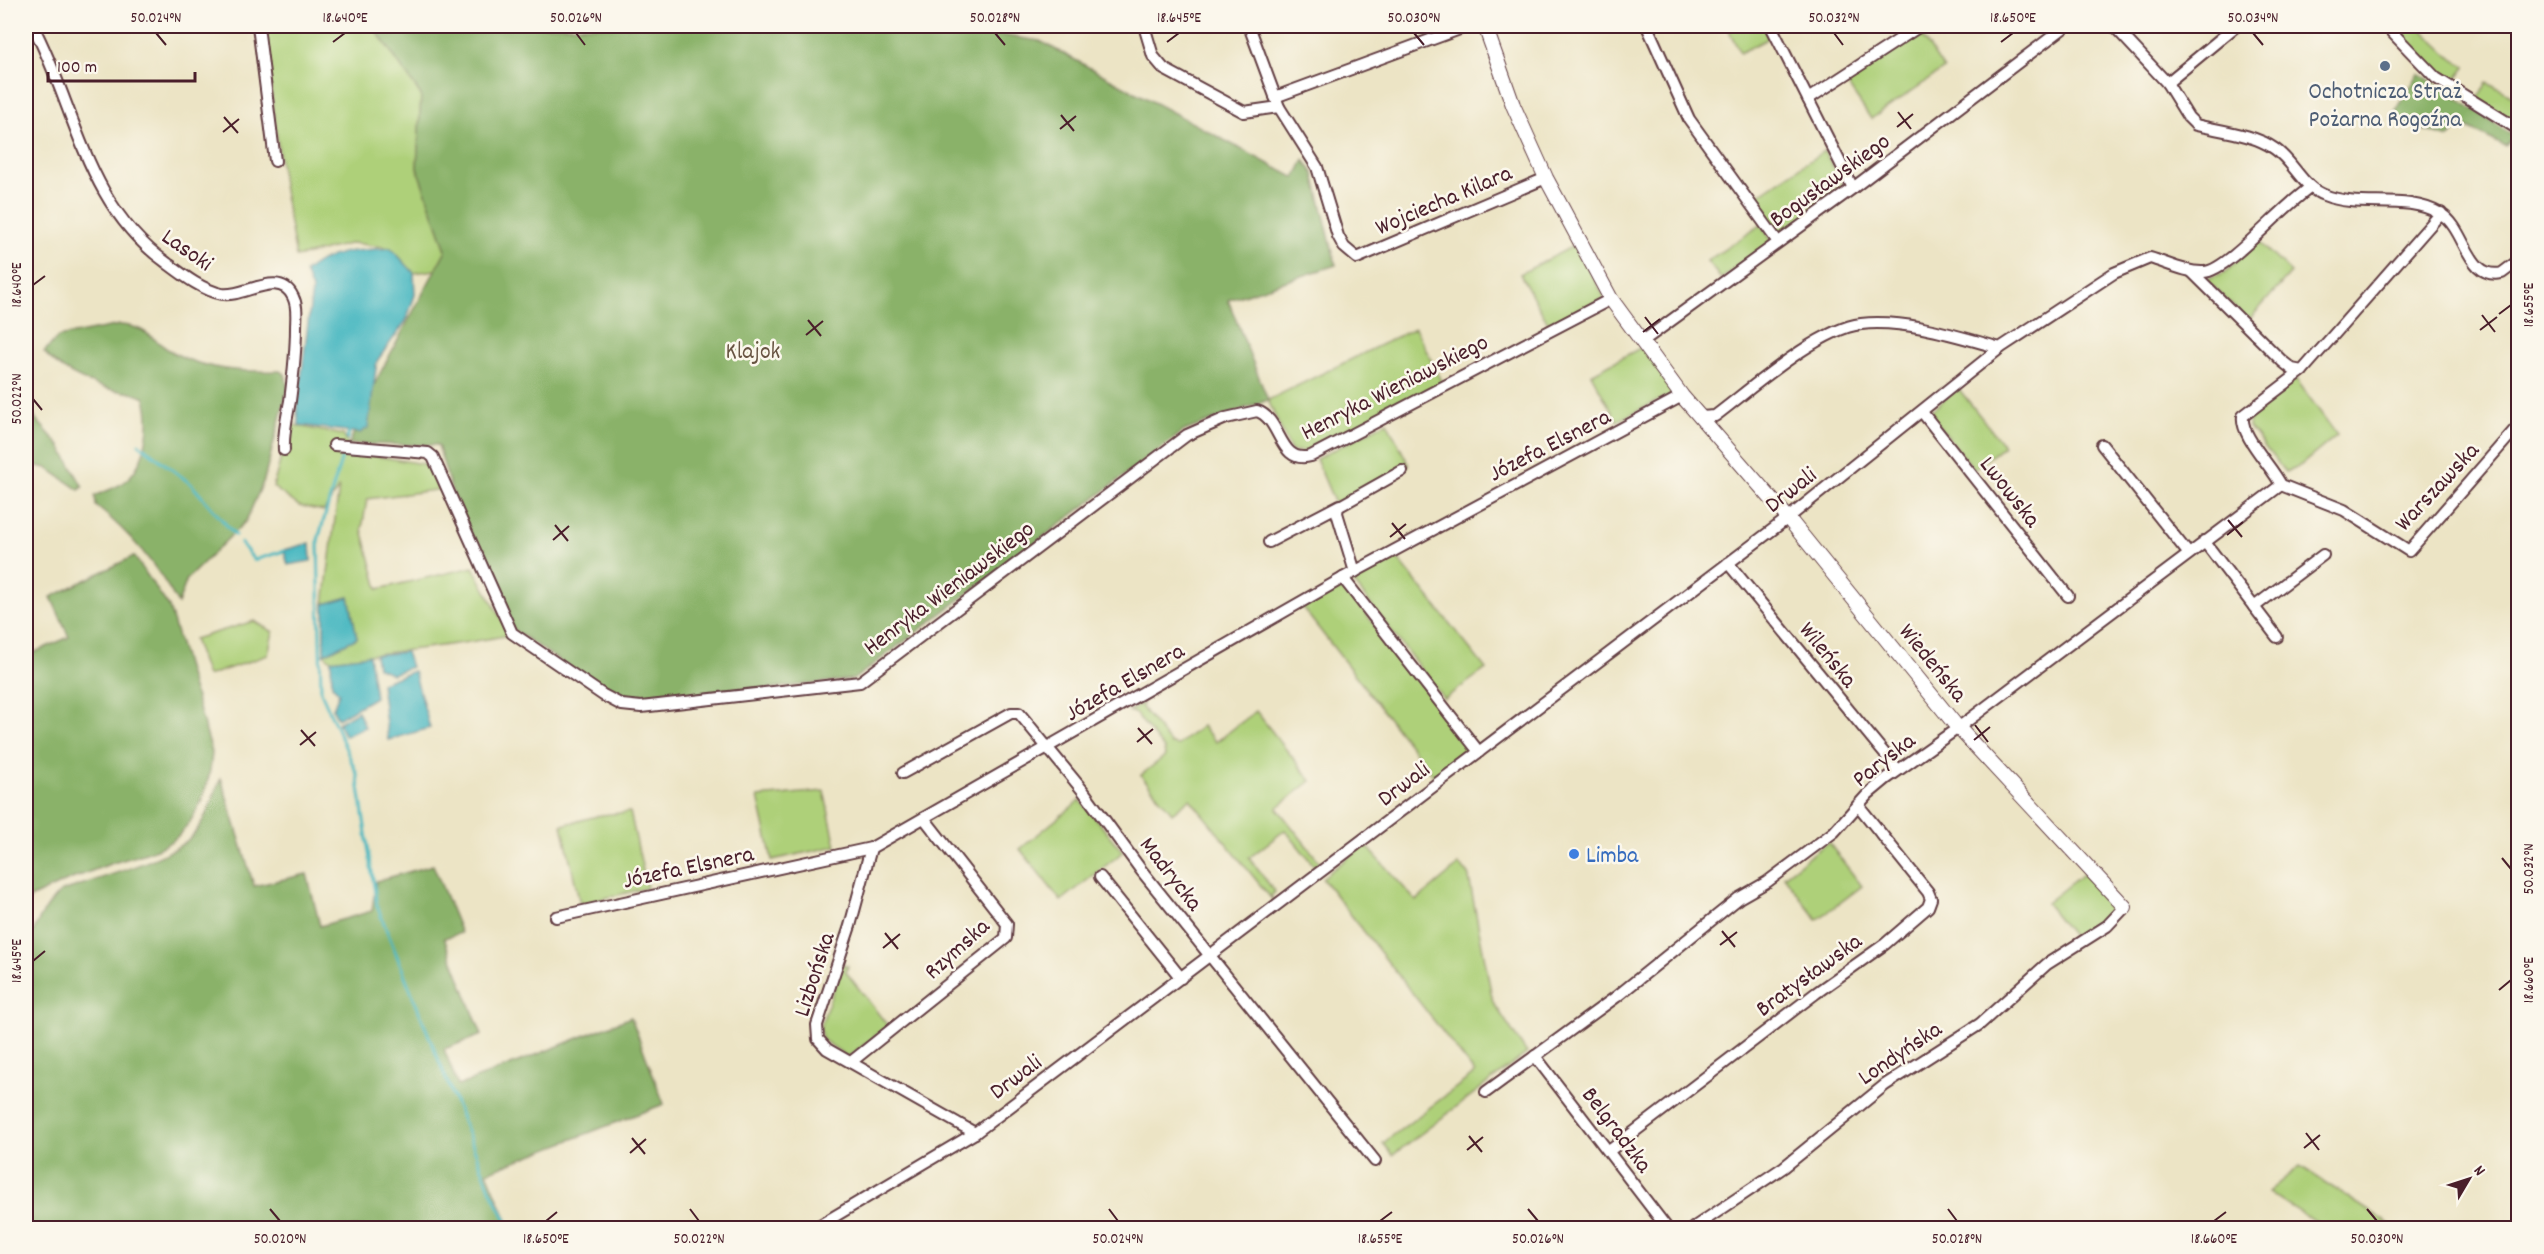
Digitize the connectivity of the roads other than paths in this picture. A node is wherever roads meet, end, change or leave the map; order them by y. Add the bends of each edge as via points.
1 (33, 26) edge
2 (258, 26) edge
3 (1144, 26) edge
4 (1249, 26) edge
5 (1468, 26) edge
6 (1485, 26) edge
7 (1647, 26) edge
8 (1771, 26) edge
9 (1920, 26) edge
10 (2066, 26) edge
11 (2114, 26) edge
12 (2236, 26) edge
13 (2386, 26) edge
14 (2167, 83) junction
15 (1808, 99) junction
16 (1277, 102) junction
17 (2518, 129) edge
18 (275, 161) dead end
19 (1546, 178) junction
20 (1853, 188) junction
21 (2310, 188) junction
22 (2441, 213) junction
23 (1778, 242) junction
24 (2518, 261) edge
25 (2192, 272) junction
26 (1611, 299) junction
27 (1643, 340) junction
28 (2000, 348) junction
29 (2302, 371) junction
30 (1682, 396) junction
31 (1922, 412) junction
32 (1701, 417) junction
33 (2518, 426) edge
34 (334, 445) dead end
35 (2102, 445) dead end
36 (284, 450) dead end
37 (1402, 471) dead end
38 (2281, 485) junction
39 (1341, 505) junction
40 (1788, 518) junction
41 (2204, 541) junction
42 (1269, 542) dead end
43 (2188, 553) junction
44 (2323, 555) dead end
45 (1728, 563) junction
46 (1355, 572) junction
47 (1343, 578) junction
48 (2068, 596) dead end
49 (2254, 607) junction
50 (2277, 637) dead end
51 (1958, 728) junction
52 (1050, 748) junction
53 (1479, 752) junction
54 (1898, 770) junction
55 (903, 773) dead end
56 (1858, 805) junction
57 (924, 818) junction
58 (871, 848) junction
59 (1100, 877) dead end
60 (2125, 907) joint
61 (555, 917) dead end
62 (1210, 956) junction
63 (1181, 978) junction
64 (1535, 1056) junction
65 (851, 1062) junction
66 (1486, 1092) dead end
67 (975, 1133) junction
68 (1609, 1151) junction
69 (1375, 1161) dead end
70 (815, 1228) edge
71 (1667, 1228) edge
72 (1693, 1228) edge

1 - 36 street, Lasoki via 91,168 133,235 166,262 214,292 233,295 272,284 284,287 292,295 296,341
2 - 18 street
3 - 16 street via 1153,56 1164,69 1244,112
4 - 16 street
5 - 16 street
6 - 19 street via 1513,105
7 - 23 street via 1689,119
8 - 15 street
9 - 15 street
10 - 20 street, Bogusławskiego
11 - 14 street
12 - 14 street
13 - 17 street via 2436,78
14 - 21 street via 2196,125 2274,148
15 - 20 street
16 - 19 street, Wojciecha Kilara via 1317,167 1344,247 1357,258
19 - 26 street
20 - 23 street, Bogusławskiego
21 - 22 street via 2340,199 2415,203
21 - 25 street via 2293,199 2226,263 2208,272
22 - 24 street via 2456,227 2483,272 2502,273
22 - 29 street
23 - 27 street, Bogusławskiego
25 - 28 street via 2150,258 2114,273
25 - 29 street via 2282,361
26 - 27 street
26 - 34 street, Henryka Wieniawskiego via 1311,456 1295,456 1288,451 1269,418 1257,411 1226,418 1187,435 860,682 813,689 641,707 622,705 512,633 433,457 428,453
27 - 30 street
28 - 31 street, Drwali
28 - 32 street via 1927,328 1861,324 1820,339 1715,416
29 - 38 street via 2243,416 2247,433
30 - 32 street
30 - 46 street, Józefa Elsnera
31 - 40 street, Drwali
31 - 48 street, Lwowska
32 - 40 street, Wiedeńska
33 - 38 street, Warszawska via 2409,551 2344,510
35 - 43 street
37 - 39 street
38 - 41 street, Paryska
39 - 42 street
39 - 46 street via 1337,513
40 - 45 street, Drwali
40 - 51 street, Wiedeńska
41 - 43 street, Paryska
41 - 49 street
43 - 51 street, Paryska
44 - 49 street
45 - 53 street, Drwali
45 - 54 street, Wileńska
46 - 47 street, Józefa Elsnera
47 - 52 street, Józefa Elsnera
47 - 53 street
49 - 50 street
51 - 54 street, Paryska
51 - 60 street, Wiedeńska
52 - 55 street, Madrycka via 1015,712
52 - 57 street, Józefa Elsnera
52 - 62 street, Madrycka
53 - 62 street, Drwali
54 - 56 street, Paryska
56 - 64 street, Paryska via 1834,832 1739,898
56 - 68 street, Bratysławska via 1928,892 1928,907 1885,944
57 - 58 street, Józefa Elsnera
57 - 65 street, Rzymska via 1007,924 1006,938
58 - 61 street, Józefa Elsnera
58 - 65 street, Lizbońska via 816,1029 823,1045
59 - 63 street
60 - 72 street, Londyńska via 2107,926 2047,964 1980,1024 1885,1084 1784,1167
62 - 63 street, Drwali
62 - 69 street, Madrycka
63 - 67 street, Drwali
64 - 66 street, Paryska
64 - 68 street, Belgradzka
65 - 67 street, Lizbońska
67 - 70 street, Drwali
68 - 71 street, Belgradzka

